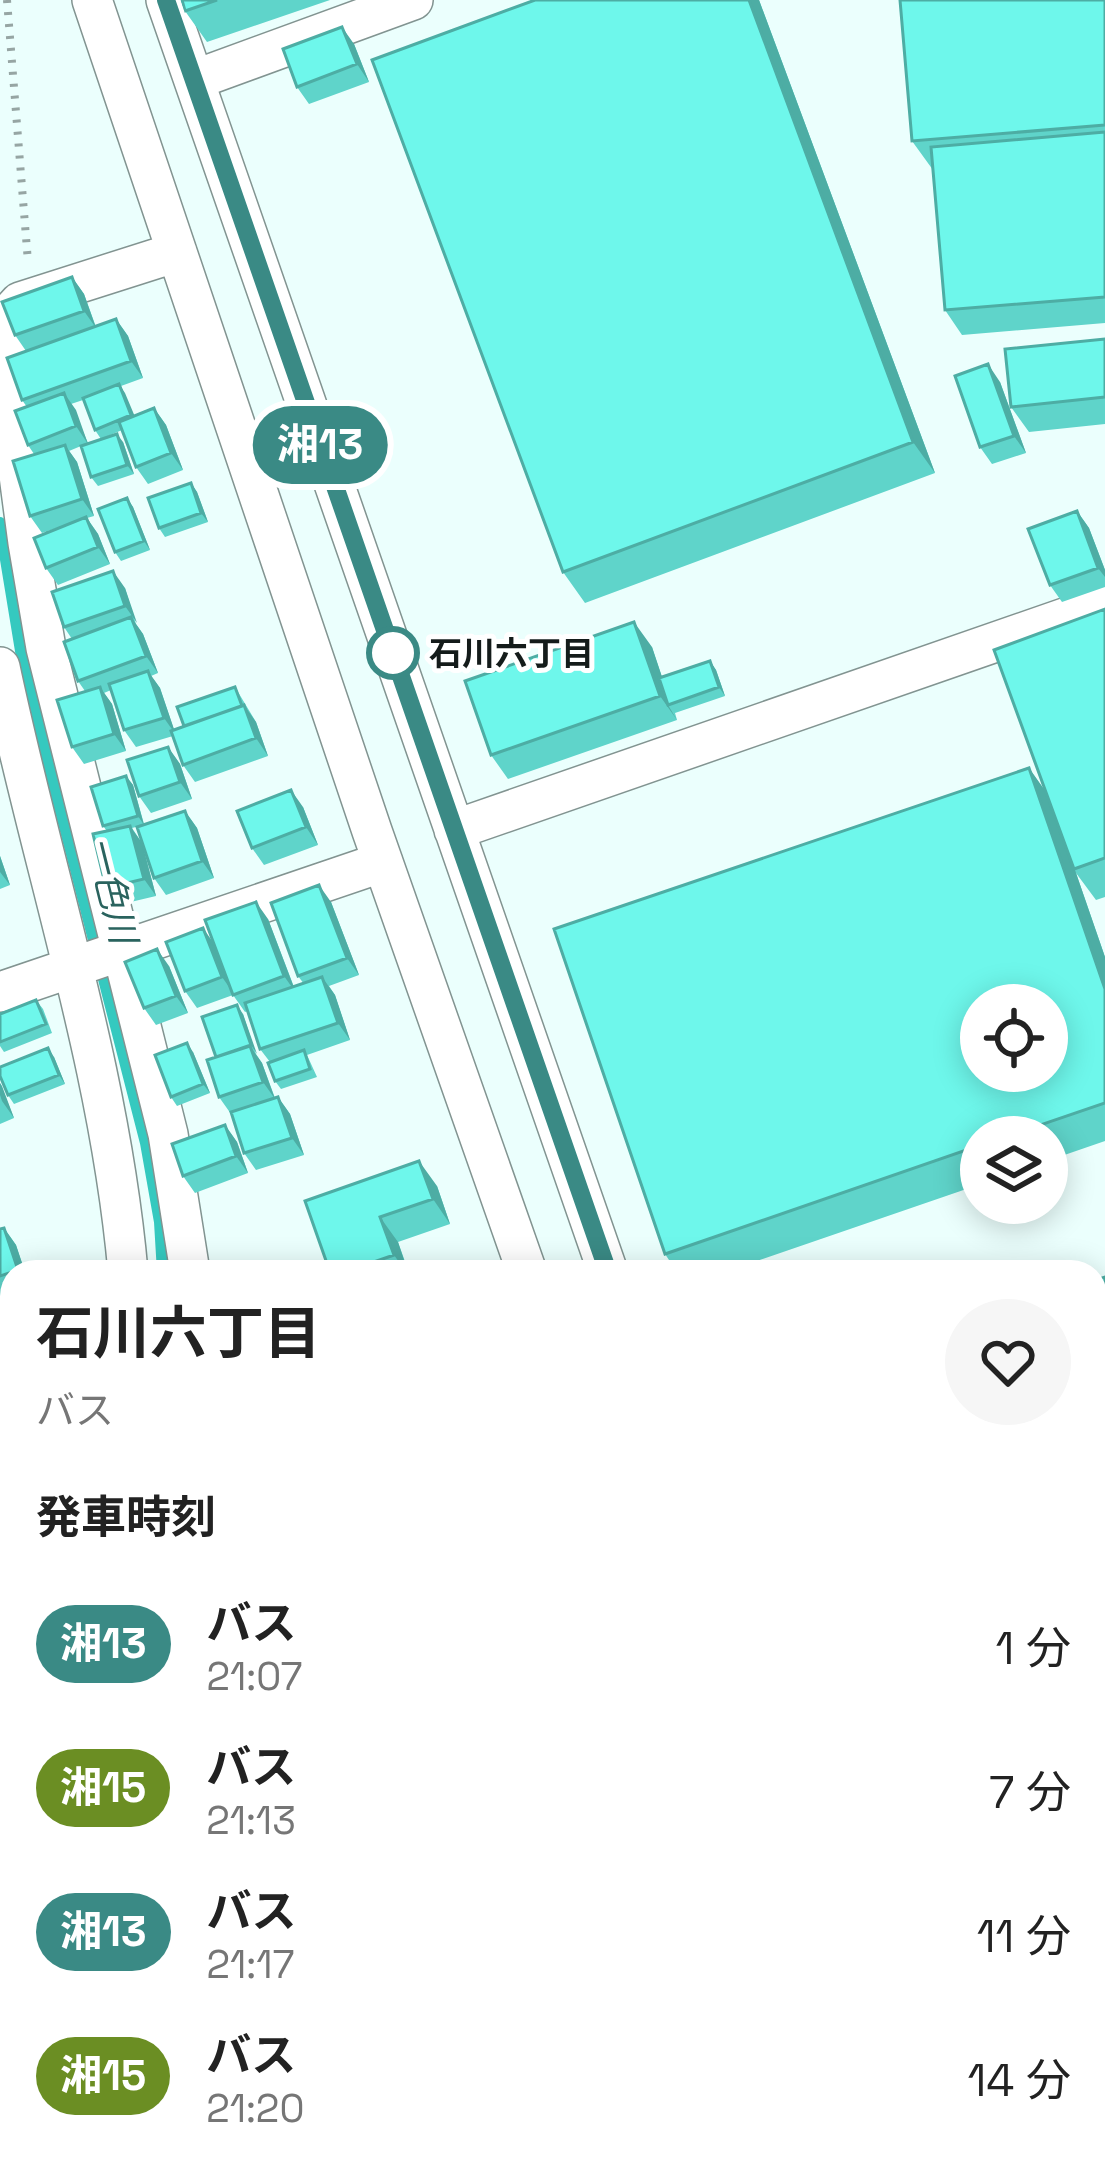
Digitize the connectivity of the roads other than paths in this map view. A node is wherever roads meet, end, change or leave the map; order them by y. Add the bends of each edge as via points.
1 (92, 0) edge
2 (166, 0) edge
3 (413, 0) edge
4 (194, 80) junction
5 (177, 252) junction
6 (1105, 604) edge
7 (0, 667) edge
8 (454, 830) junction
9 (383, 862) junction
10 (96, 960) junction
11 (0, 992) edge
12 (127, 1260) edge
13 (188, 1260) edge
14 (523, 1260) edge
15 (604, 1260) edge

1 - 5 street
2 - 4 street
3 - 4 street
4 - 8 street
5 - 9 street
5 - 10 street via 20,302 6,329 28,543
6 - 8 street
7 - 10 street
8 - 15 street
9 - 10 street
9 - 14 street
10 - 11 street
10 - 12 street
10 - 13 street via 167,1134

